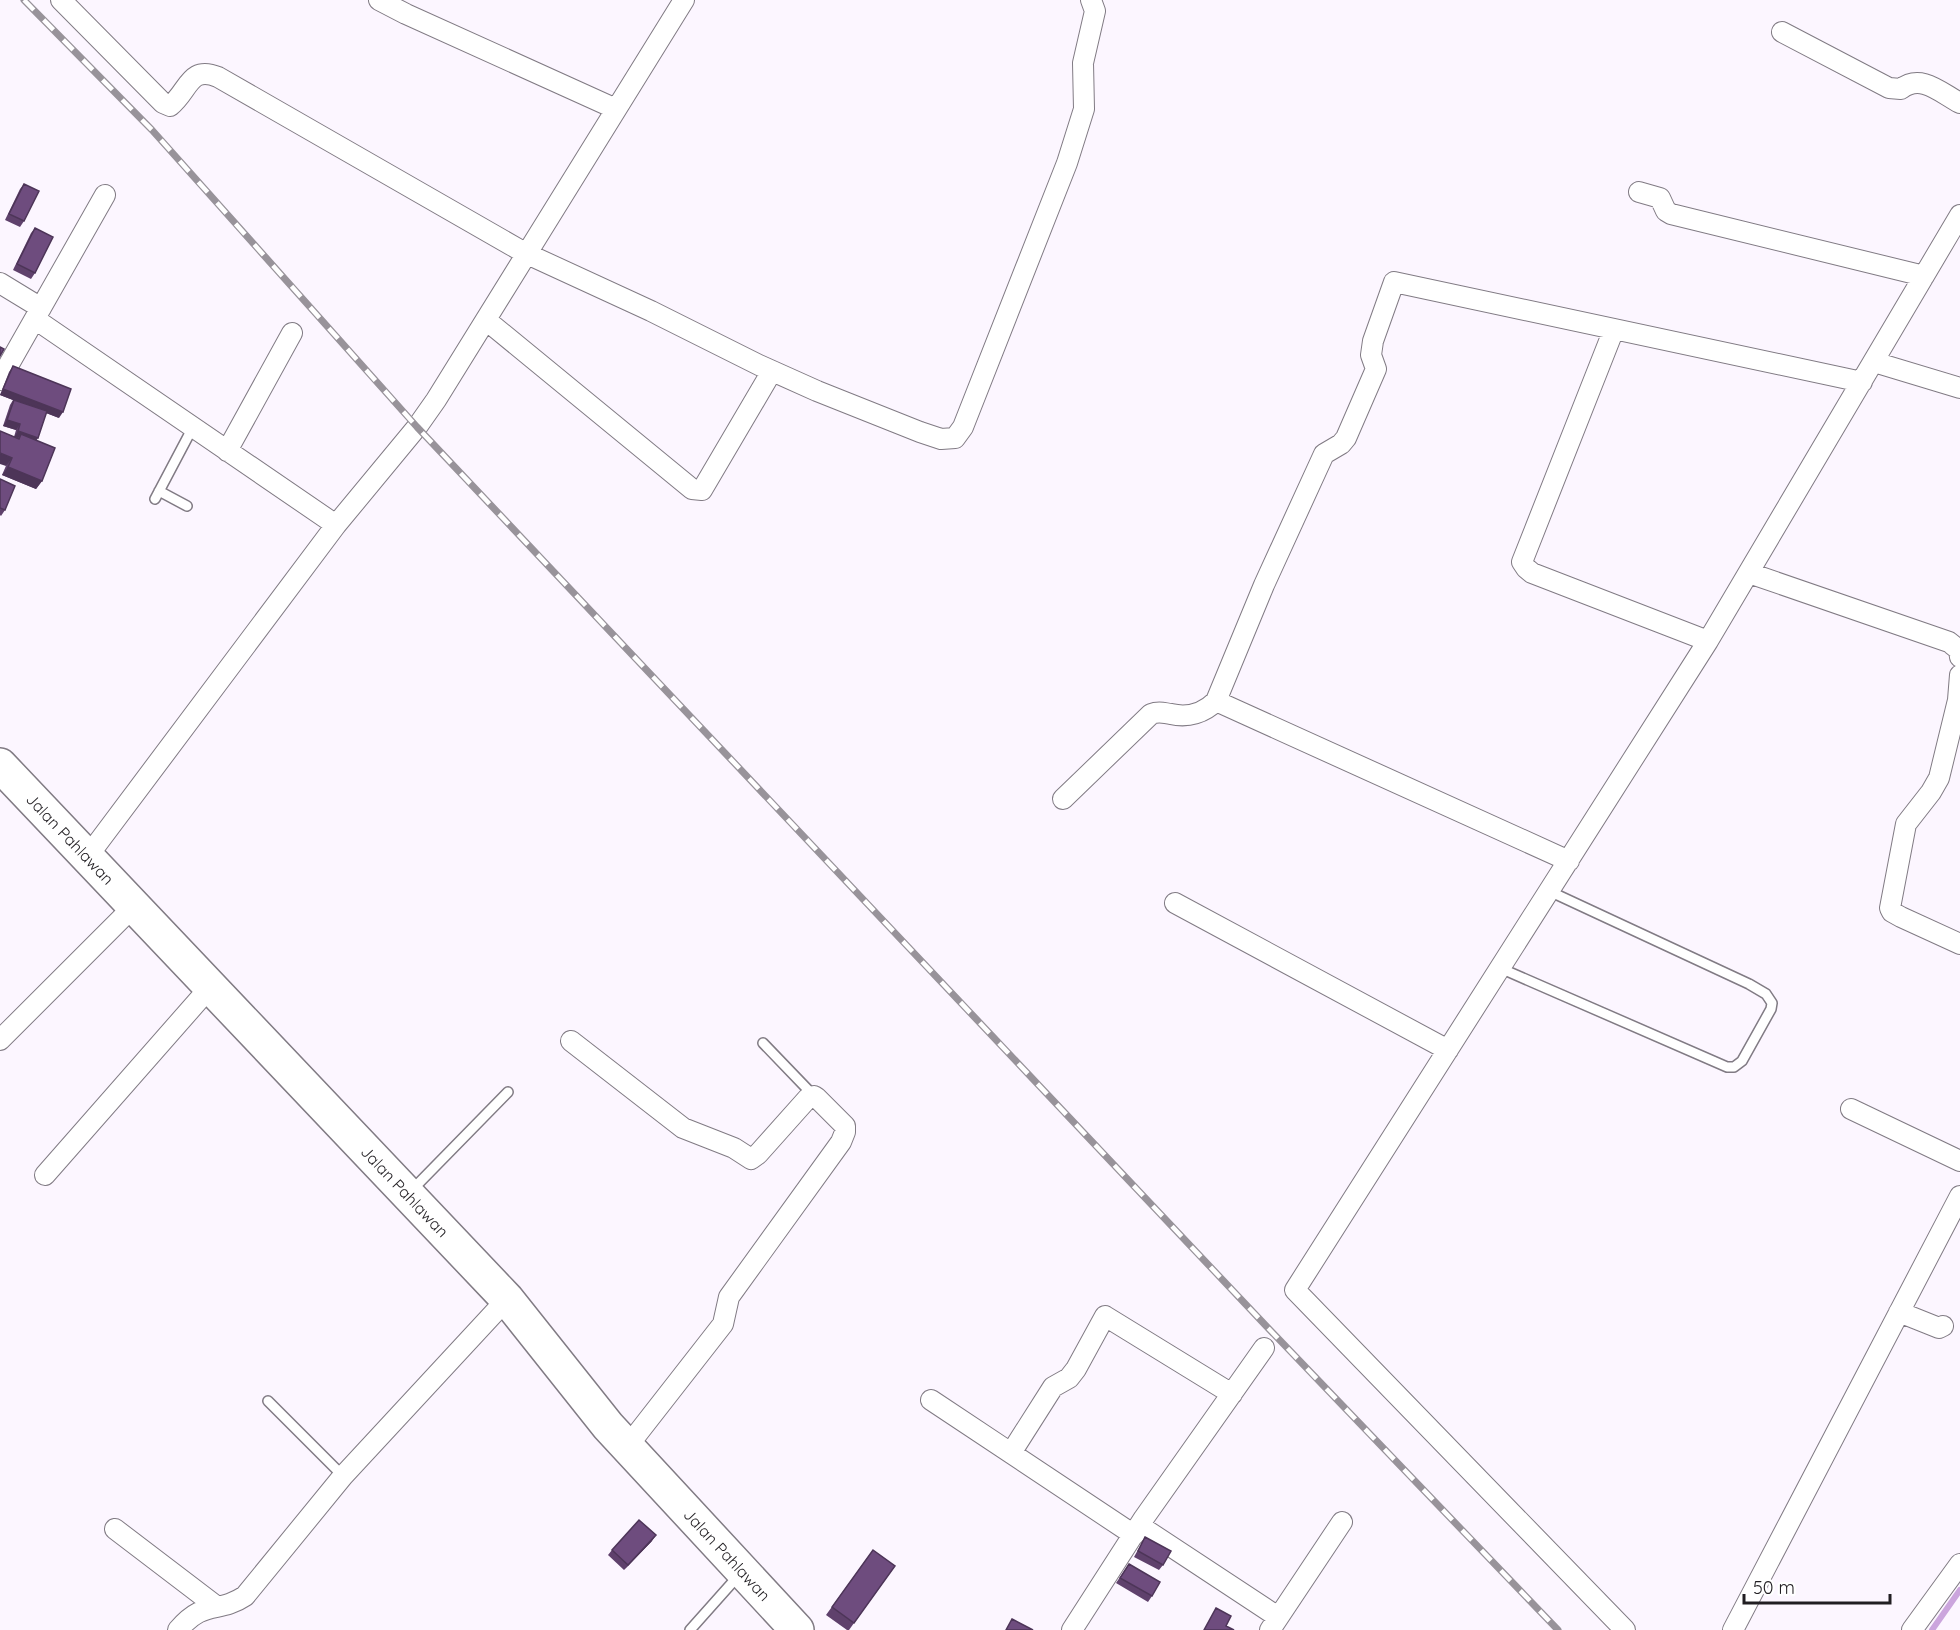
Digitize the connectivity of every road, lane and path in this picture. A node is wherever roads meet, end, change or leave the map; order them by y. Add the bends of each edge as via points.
1 (61, 0) edge
2 (379, 0) edge
3 (684, 0) edge
4 (1091, 0) edge
5 (1782, 32) dead end
6 (1960, 103) edge
7 (616, 110) junction
8 (1639, 192) dead end
9 (105, 195) dead end
10 (1960, 215) edge
11 (525, 253) junction
12 (1924, 276) junction
13 (0, 283) edge
14 (38, 313) junction
15 (486, 320) junction
16 (1614, 329) junction
17 (292, 333) dead end
18 (1874, 362) junction
19 (772, 371) junction
20 (0, 380) edge
21 (1862, 382) junction
22 (1960, 388) edge
23 (193, 427) junction
24 (227, 451) junction
25 (187, 506) dead end
26 (336, 525) junction
27 (1749, 573) junction
28 (1708, 641) junction
29 (1960, 657) edge
30 (1960, 675) edge
31 (1216, 701) junction
32 (0, 765) edge
33 (1063, 799) dead end
34 (88, 856) junction
35 (1569, 861) junction
36 (1549, 891) junction
37 (1175, 903) dead end
38 (135, 905) junction
39 (1960, 944) edge
40 (1500, 968) junction
41 (211, 986) junction
42 (0, 1040) edge
43 (571, 1041) dead end
44 (763, 1042) dead end
45 (1448, 1050) junction
46 (508, 1092) dead end
47 (814, 1096) junction
48 (1851, 1109) dead end
49 (1960, 1161) edge
50 (45, 1175) dead end
51 (408, 1194) junction
52 (1960, 1196) edge
53 (507, 1299) junction
54 (1899, 1312) junction
55 (1943, 1326) dead end
56 (1264, 1348) dead end
57 (1232, 1394) junction
58 (931, 1400) dead end
59 (268, 1401) dead end
60 (627, 1447) junction
61 (1011, 1453) junction
62 (343, 1476) junction
63 (1342, 1522) dead end
64 (115, 1528) dead end
65 (1137, 1530) junction
66 (1960, 1564) edge
67 (742, 1571) junction
68 (216, 1606) junction
69 (1274, 1623) edge
70 (178, 1630) edge
71 (690, 1630) edge
72 (797, 1630) edge
73 (1072, 1630) edge
74 (1625, 1630) edge
75 (1733, 1630) edge
76 (1912, 1630) edge

1 - 11 street via 163,103 170,106 192,78 207,72
2 - 7 street
3 - 7 street
4 - 19 street via 1095,11 1083,63 1084,109 1067,163 959,435 948,440 920,432
5 - 6 street via 1889,88 1901,89 1921,81
7 - 11 street
8 - 12 street via 1660,198 1671,214
9 - 14 street
10 - 12 street
11 - 15 street
11 - 19 street
12 - 18 street
13 - 14 street
14 - 20 street
14 - 23 street
15 - 19 street via 697,491 702,490
15 - 26 street via 417,427
16 - 21 street
16 - 28 street via 1522,562 1532,573
16 - 31 street via 1394,282 1372,341 1376,369 1341,444 1324,454
17 - 24 street
18 - 21 street
18 - 22 street
21 - 27 street
23 - 24 street
23 - 25 lane via 157,495
24 - 26 street
26 - 34 street
27 - 28 street
27 - 29 street via 1949,642 1959,650
28 - 35 street
30 - 39 street via 1958,700 1939,778 1906,824 1890,908
31 - 33 street via 1194,714 1151,714
31 - 35 street
32 - 34 highway, Jalan Pahlawan
34 - 38 highway, Jalan Pahlawan
35 - 36 street
36 - 40 street
36 - 40 lane via 1766,994 1771,1009 1742,1061 1727,1067
37 - 45 street
38 - 41 highway, Jalan Pahlawan
38 - 42 street
40 - 45 street
41 - 50 street
41 - 51 highway, Jalan Pahlawan
43 - 47 street via 683,1128 751,1159 801,1104
44 - 47 lane
45 - 74 street via 1295,1290
46 - 51 lane
47 - 60 street via 845,1126 842,1142 729,1297 723,1324
48 - 49 street
51 - 53 highway, Jalan Pahlawan
52 - 54 street
53 - 60 highway, Jalan Pahlawan
53 - 62 street
54 - 55 street via 1939,1328
54 - 75 street
56 - 57 street
57 - 61 street via 1105,1316 1070,1378 1053,1388
57 - 65 street
58 - 61 street
59 - 62 lane
60 - 67 highway, Jalan Pahlawan
61 - 65 street
62 - 68 street via 245,1596
63 - 69 street
64 - 68 street
65 - 69 street
65 - 73 street
66 - 76 street
67 - 71 lane
67 - 72 highway, Jalan Pahlawan
68 - 70 street via 196,1612

